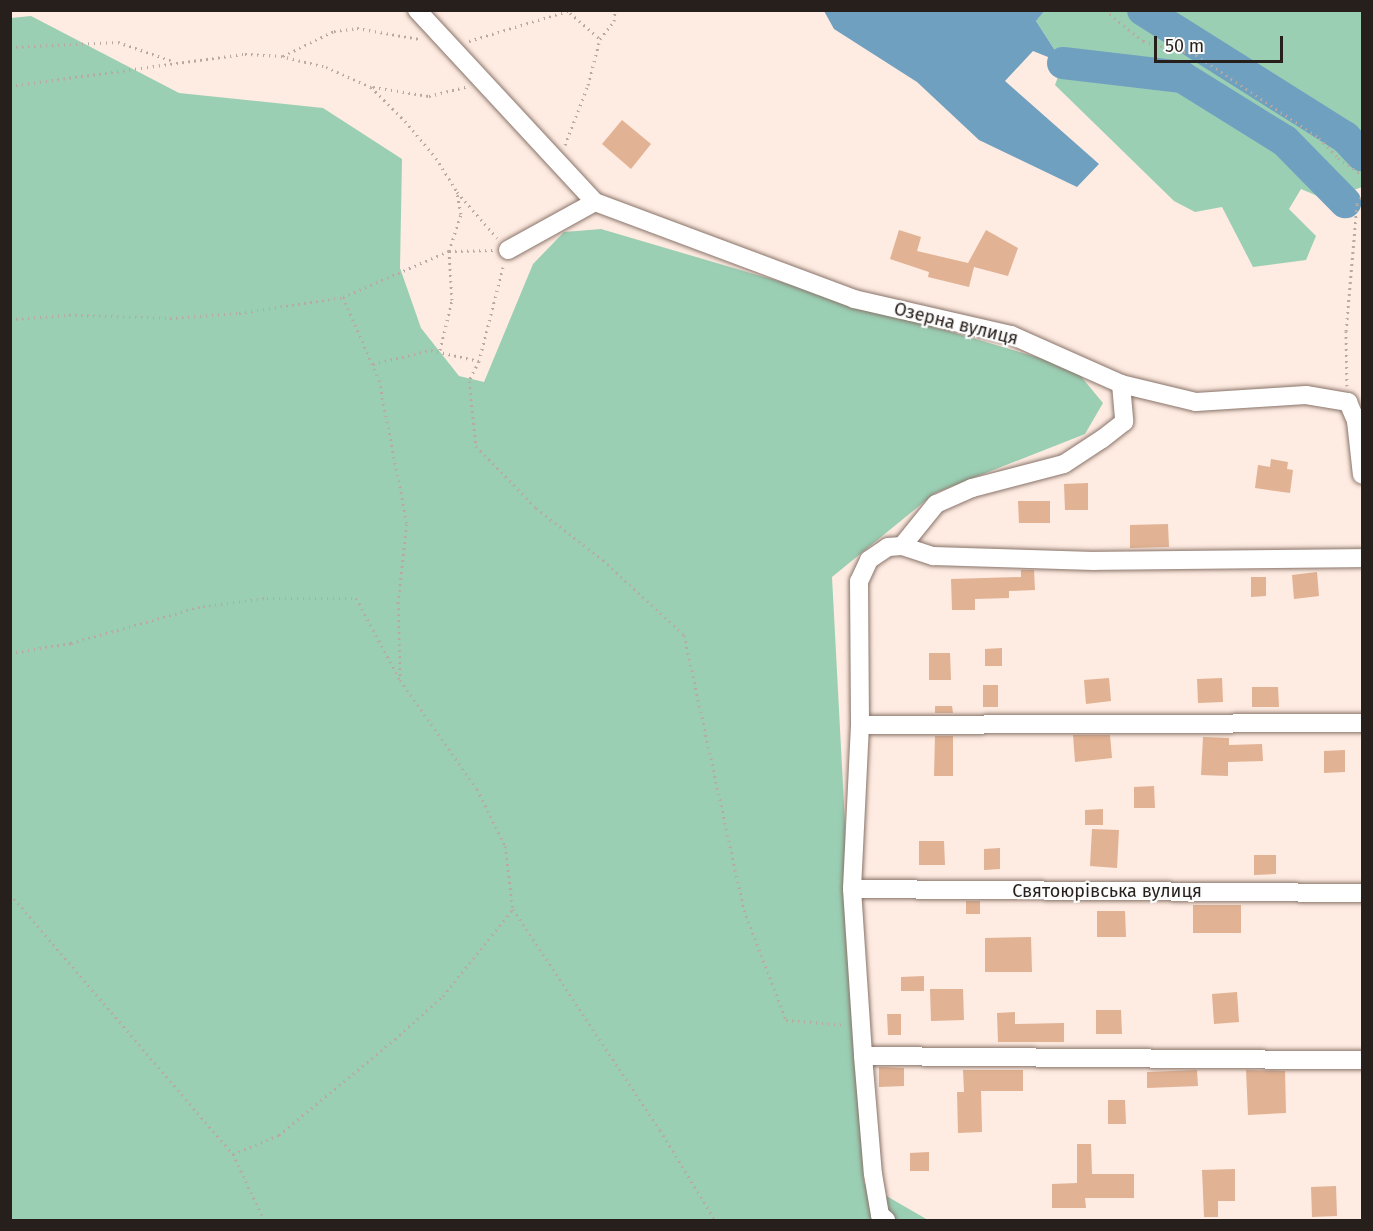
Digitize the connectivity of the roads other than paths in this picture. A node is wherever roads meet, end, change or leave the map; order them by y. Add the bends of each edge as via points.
1 (417, 10) edge
2 (595, 202) junction
3 (507, 250) road end
4 (1122, 384) junction
5 (1362, 476) edge
6 (902, 546) junction
7 (1362, 558) edge
8 (1362, 723) edge
9 (860, 725) junction
10 (852, 889) junction
11 (1362, 893) edge
12 (863, 1056) junction
13 (1362, 1060) edge
14 (886, 1221) edge

1 - 2 street via 481,84
2 - 3 street
2 - 4 street, Озерна вулиця via 854,299 1011,335
4 - 5 street, Озерна вулиця via 1196,402 1306,395 1348,402 1356,421
4 - 6 street via 1124,422 1102,439 1064,464 972,488 936,504
6 - 7 street via 933,556 1071,560
6 - 9 street via 888,547 869,560 859,580
8 - 9 street
9 - 10 street
10 - 11 street, Святоюрівська вулиця
10 - 12 street
12 - 13 street
12 - 14 street via 873,1174 880,1215

